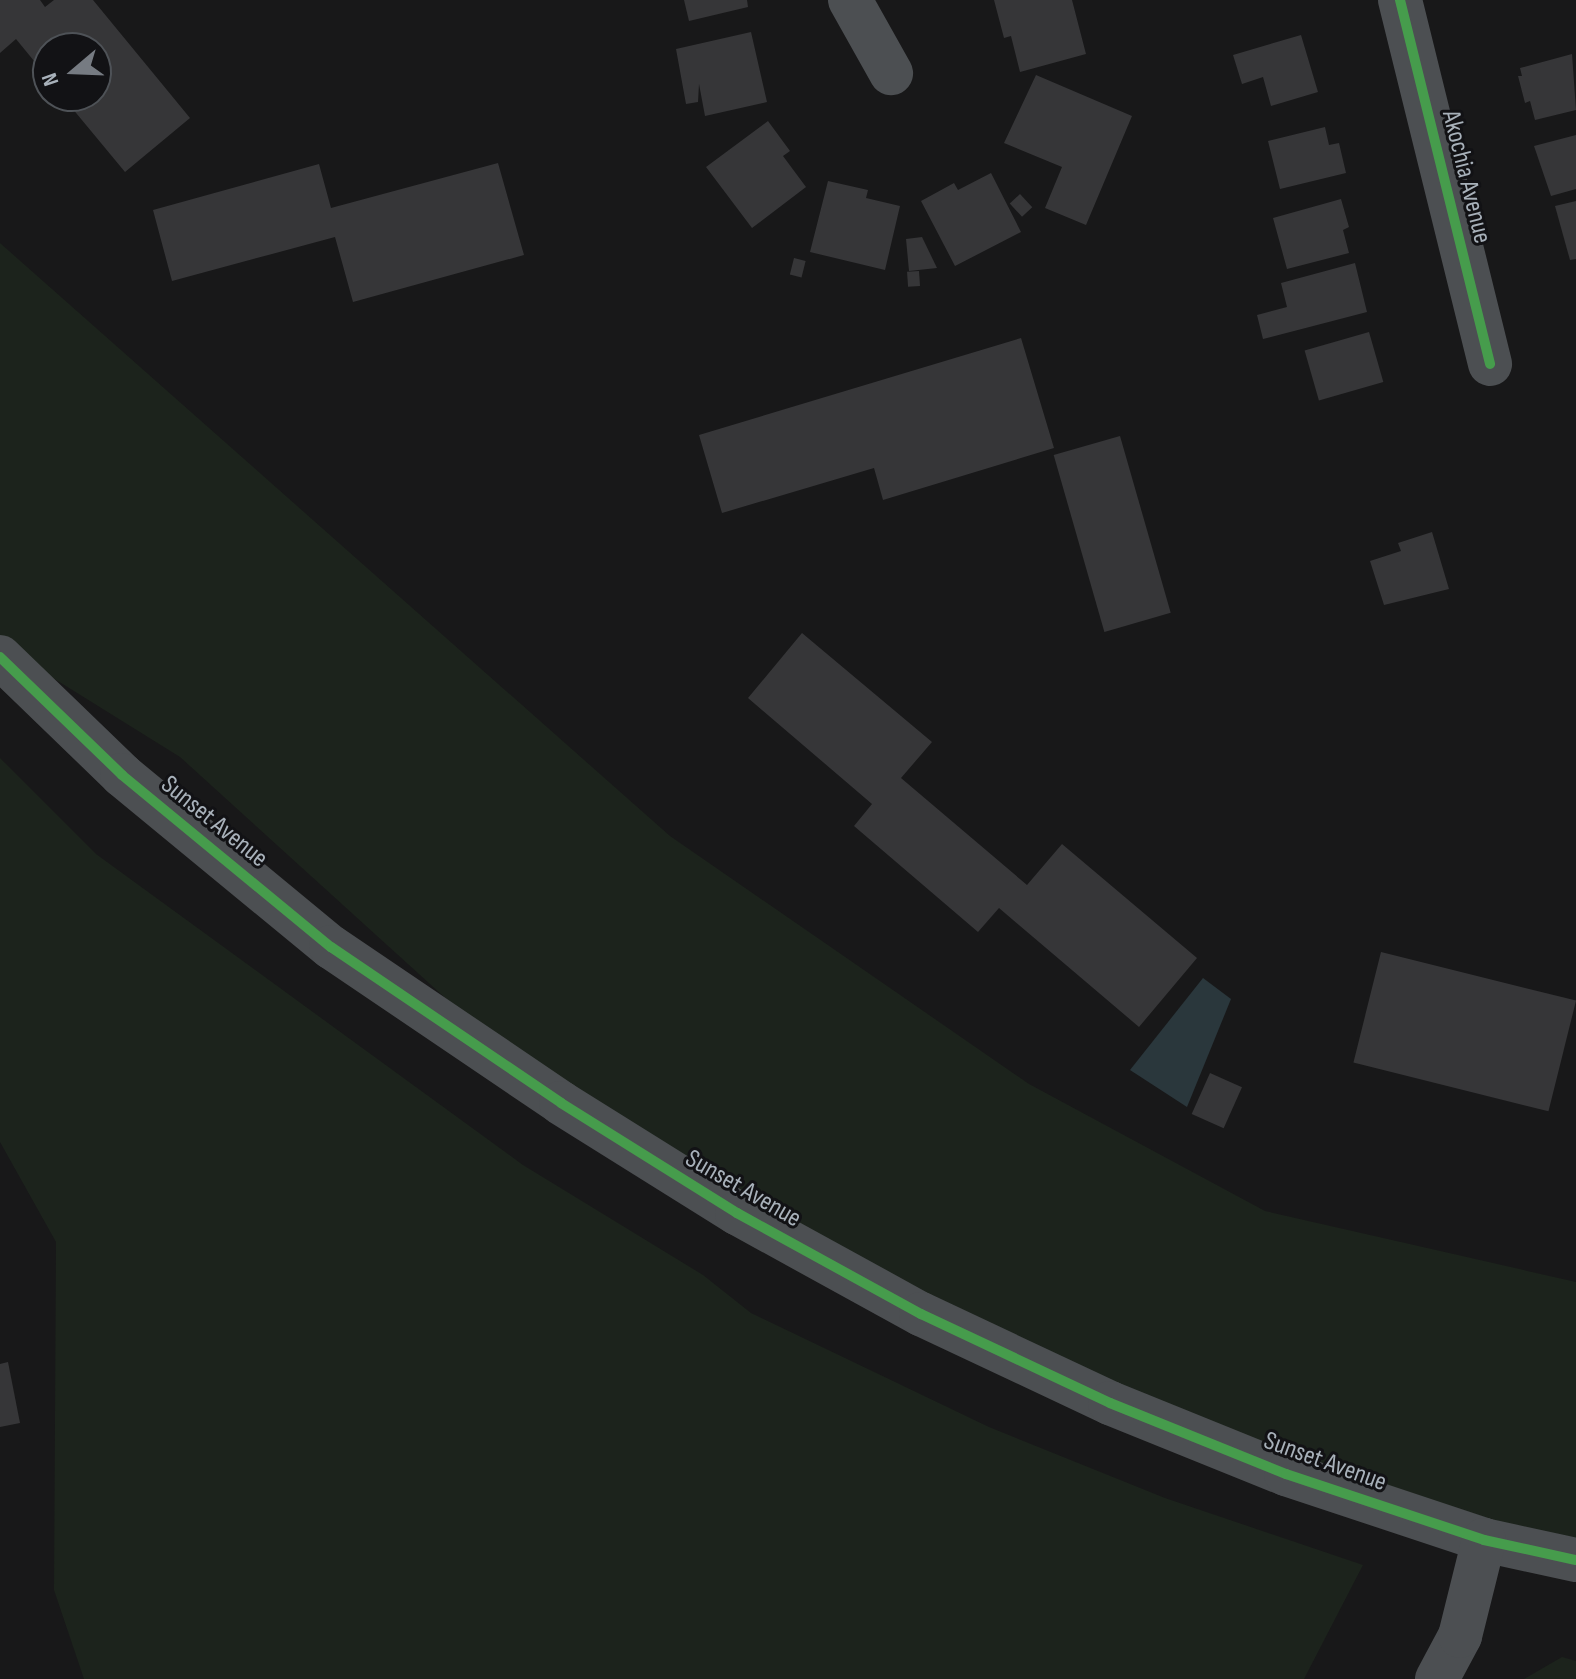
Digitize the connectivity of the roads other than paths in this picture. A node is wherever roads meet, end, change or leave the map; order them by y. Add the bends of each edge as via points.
1 (850, 0) edge
2 (1400, 0) edge
3 (891, 73) dead end
4 (1490, 364) dead end
5 (0, 657) edge
6 (1484, 1540) junction
7 (1576, 1560) edge
8 (1437, 1679) edge

1 - 3 street
2 - 4 street, Akochia Avenue
5 - 6 street, Sunset Avenue via 122,775 331,947 561,1103 737,1213 921,1314 1110,1403 1286,1474
6 - 7 street, Sunset Avenue
6 - 8 street via 1460,1636

